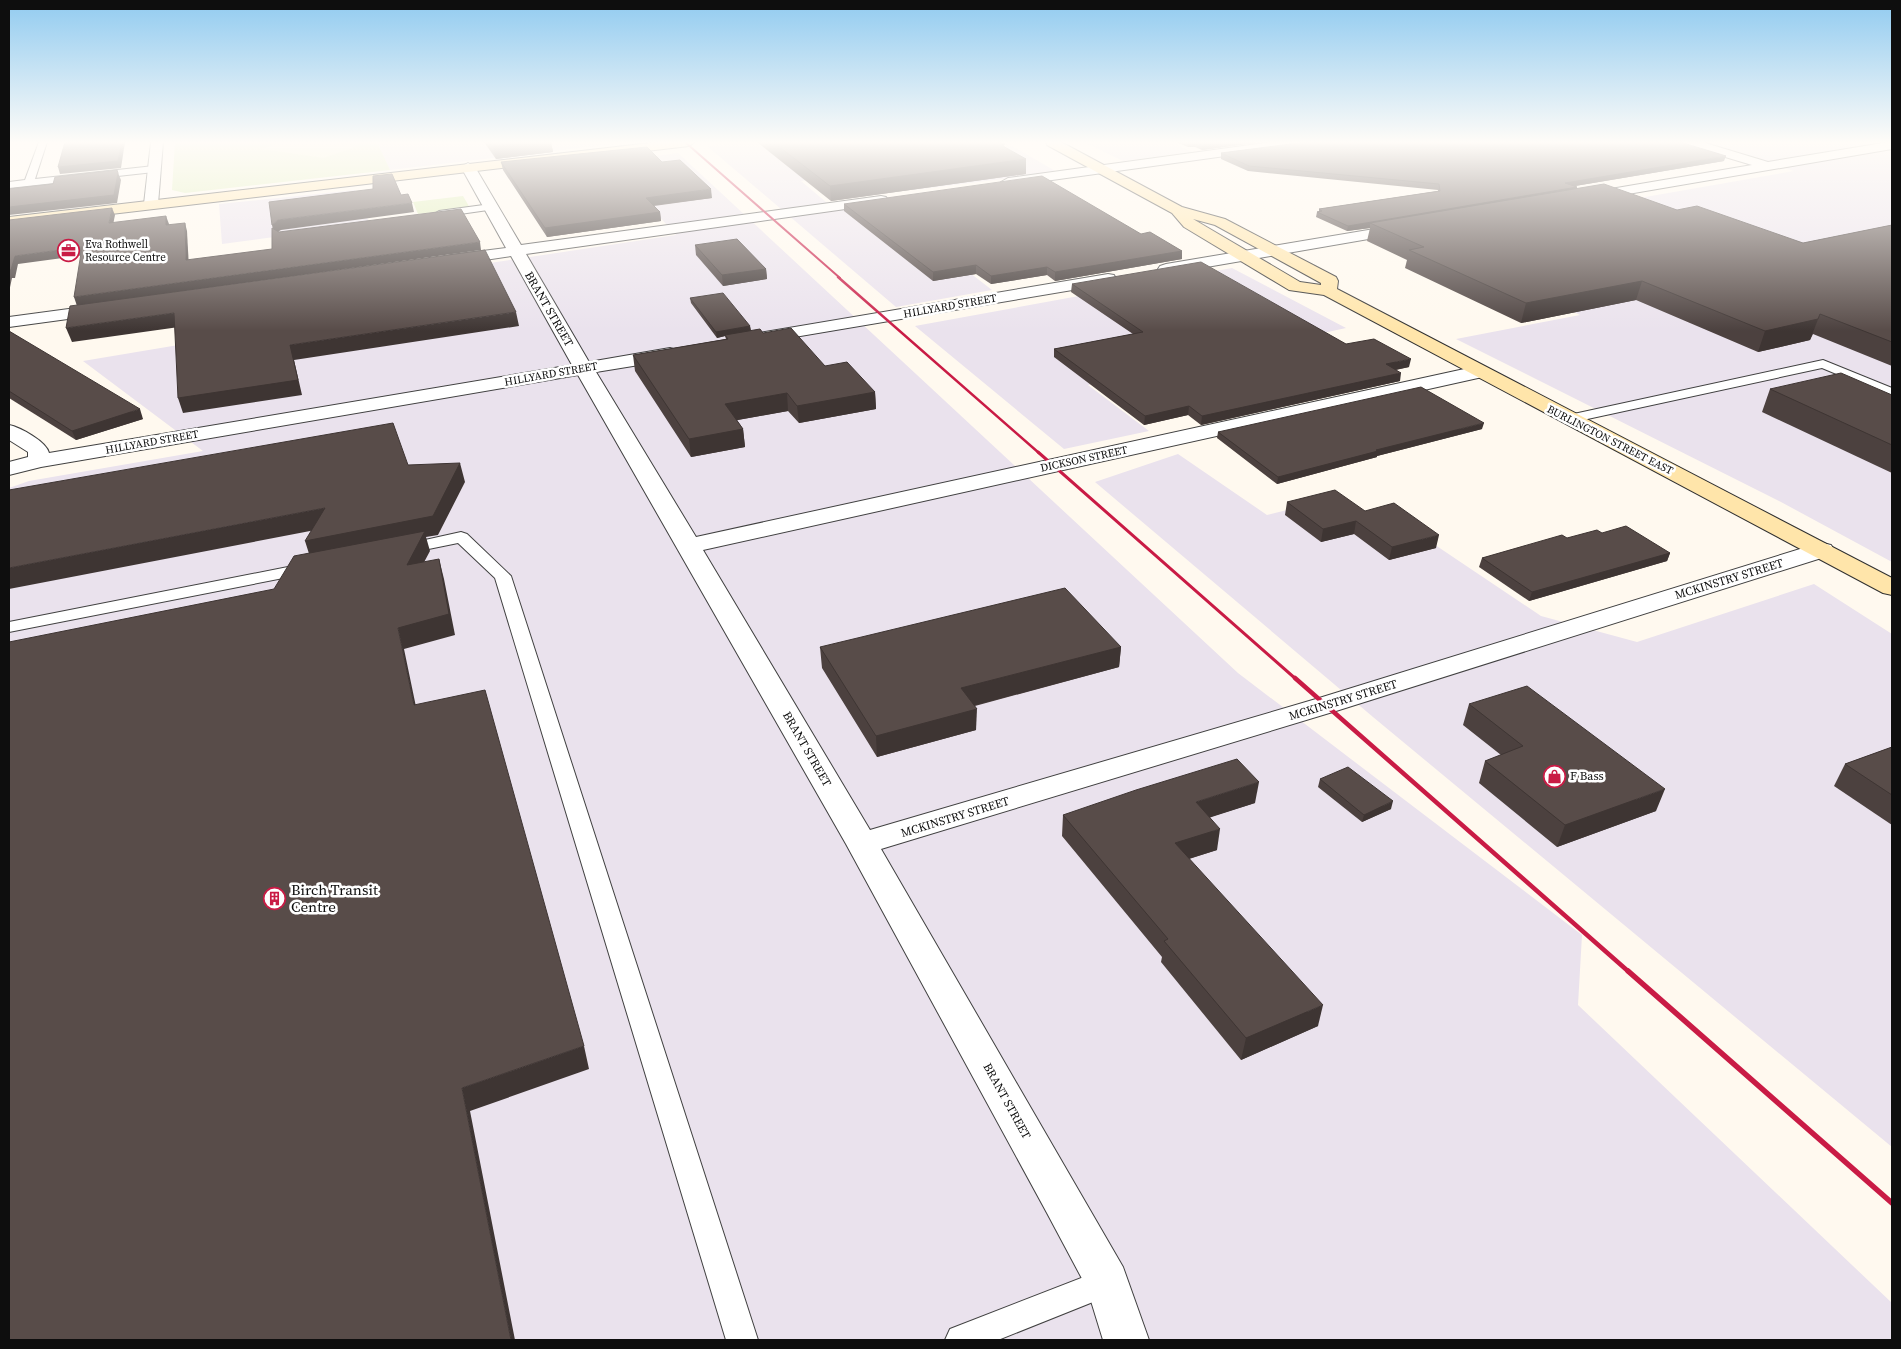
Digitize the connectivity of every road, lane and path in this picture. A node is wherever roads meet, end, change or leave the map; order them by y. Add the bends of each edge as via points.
1 (144, 205) edge
2 (843, 205) edge
3 (1168, 205) edge
4 (491, 207) joint
5 (1177, 210) junction
6 (425, 216) edge
7 (9, 222) edge
8 (1420, 226) edge
9 (516, 251) junction
10 (1274, 251) junction
11 (1242, 256) junction
12 (437, 262) edge
13 (1145, 273) edge
14 (1126, 276) edge
15 (1328, 291) junction
16 (120, 307) edge
17 (9, 322) edge
18 (743, 341) edge
19 (685, 351) edge
20 (584, 369) junction
21 (1478, 372) junction
22 (1892, 393) edge
23 (1569, 419) junction
24 (9, 431) edge
25 (39, 461) junction
26 (9, 469) edge
27 (689, 546) junction
28 (1822, 550) junction
29 (384, 553) edge
30 (326, 564) edge
31 (1892, 588) edge
32 (9, 628) edge
33 (862, 844) junction
34 (1106, 1282) junction
35 (742, 1340) edge
36 (961, 1340) edge
37 (1126, 1340) edge

1 - 7 main road
2 - 9 street
3 - 5 main road, BURLINGTON STREET EAST
4 - 6 lane
4 - 9 street, BRANT STREET
5 - 10 main road, BURLINGTON STREET EAST via 1220,222
5 - 11 main road, BURLINGTON STREET EAST via 1189,224
8 - 10 street
9 - 12 street
9 - 20 street, BRANT STREET
10 - 11 street
10 - 15 main road, BURLINGTON STREET EAST via 1330,281
11 - 13 street
11 - 15 main road, BURLINGTON STREET EAST via 1295,286
14 - 18 street, HILLYARD STREET
15 - 21 main road, BURLINGTON STREET EAST
16 - 17 street
19 - 20 street, HILLYARD STREET
20 - 25 street, HILLYARD STREET
20 - 27 street, BRANT STREET
21 - 23 main road, BURLINGTON STREET EAST
21 - 27 street, DICKSON STREET
22 - 23 lane via 1823,364
23 - 28 main road, BURLINGTON STREET EAST
24 - 25 street via 38,449
25 - 26 street, HILLYARD STREET
27 - 33 street, BRANT STREET
28 - 31 main road, BURLINGTON STREET EAST
28 - 33 street, MCKINSTRY STREET via 1326,706
29 - 35 lane via 461,537 502,576
30 - 32 lane
33 - 34 street, BRANT STREET
34 - 36 lane
34 - 37 street, BRANT STREET

